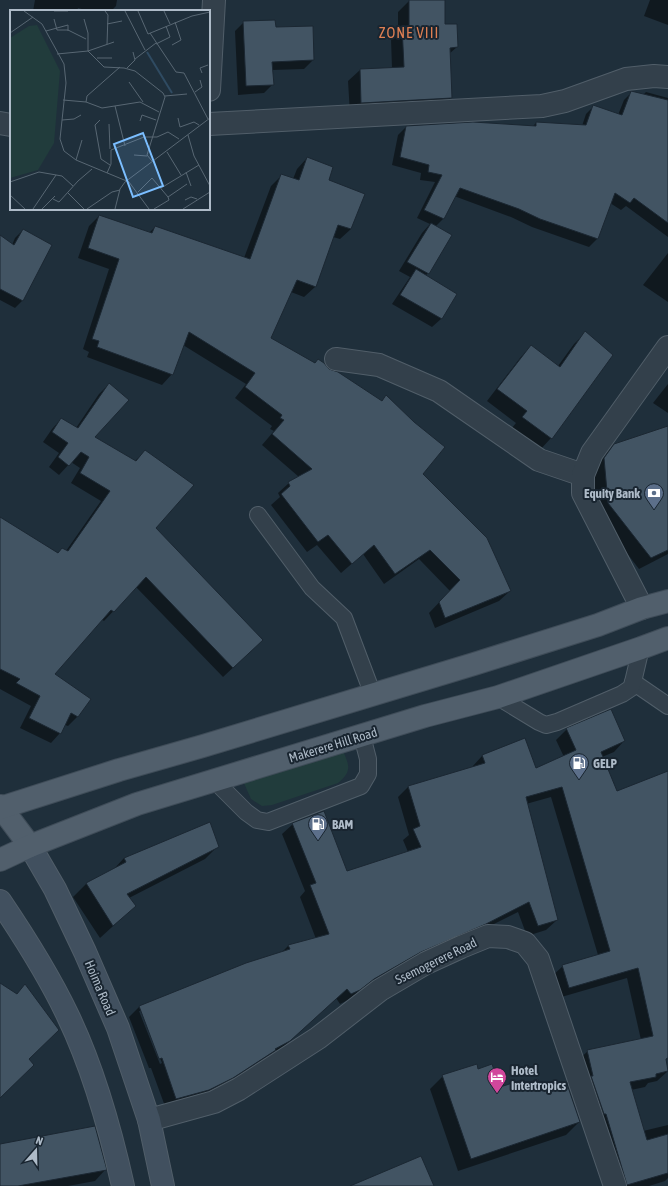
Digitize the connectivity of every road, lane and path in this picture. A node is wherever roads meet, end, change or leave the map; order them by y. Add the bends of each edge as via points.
1 (214, 0) edge
2 (210, 72) edge
3 (668, 77) edge
4 (0, 123) edge
5 (210, 124) edge
6 (10, 125) edge
7 (668, 347) edge
8 (336, 359) dead end
9 (583, 475) junction
10 (258, 515) dead end
11 (668, 601) edge
12 (642, 608) junction
13 (668, 638) edge
14 (641, 648) junction
15 (633, 682) junction
16 (373, 695) junction
17 (498, 697) junction
18 (668, 706) edge
19 (362, 736) junction
20 (215, 781) junction
21 (0, 807) edge
22 (30, 846) junction
23 (0, 860) edge
24 (0, 901) edge
25 (149, 1120) junction
26 (123, 1186) edge
27 (163, 1186) edge
28 (615, 1186) edge

1 - 2 street
3 - 5 street via 626,79 565,101 542,106
4 - 6 street
7 - 9 street via 592,453
8 - 9 street via 379,365 438,391 539,460
9 - 12 street via 583,493
10 - 16 lane via 312,588 344,618
11 - 12 main road
12 - 16 main road via 598,625
13 - 14 main road, Makerere Hill Road
14 - 15 lane
14 - 17 main road, Makerere Hill Road
15 - 17 lane via 622,694 546,725
15 - 18 lane
16 - 21 main road
17 - 19 main road, Makerere Hill Road
19 - 20 main road, Makerere Hill Road
19 - 20 lane via 368,759 368,774 361,786 268,822 257,820 246,812
20 - 22 main road, Makerere Hill Road via 137,804
21 - 22 main road, Hoima Road
22 - 23 main road, Makerere Hill Road
22 - 25 main road, Hoima Road via 55,890 118,1028
24 - 26 main road via 45,972 68,1017 95,1083 111,1134
25 - 27 main road, Hoima Road
25 - 28 street, Ssemogerere Road via 214,1102 239,1089 318,1038 380,990 426,963 488,936 508,937 525,943 538,959

